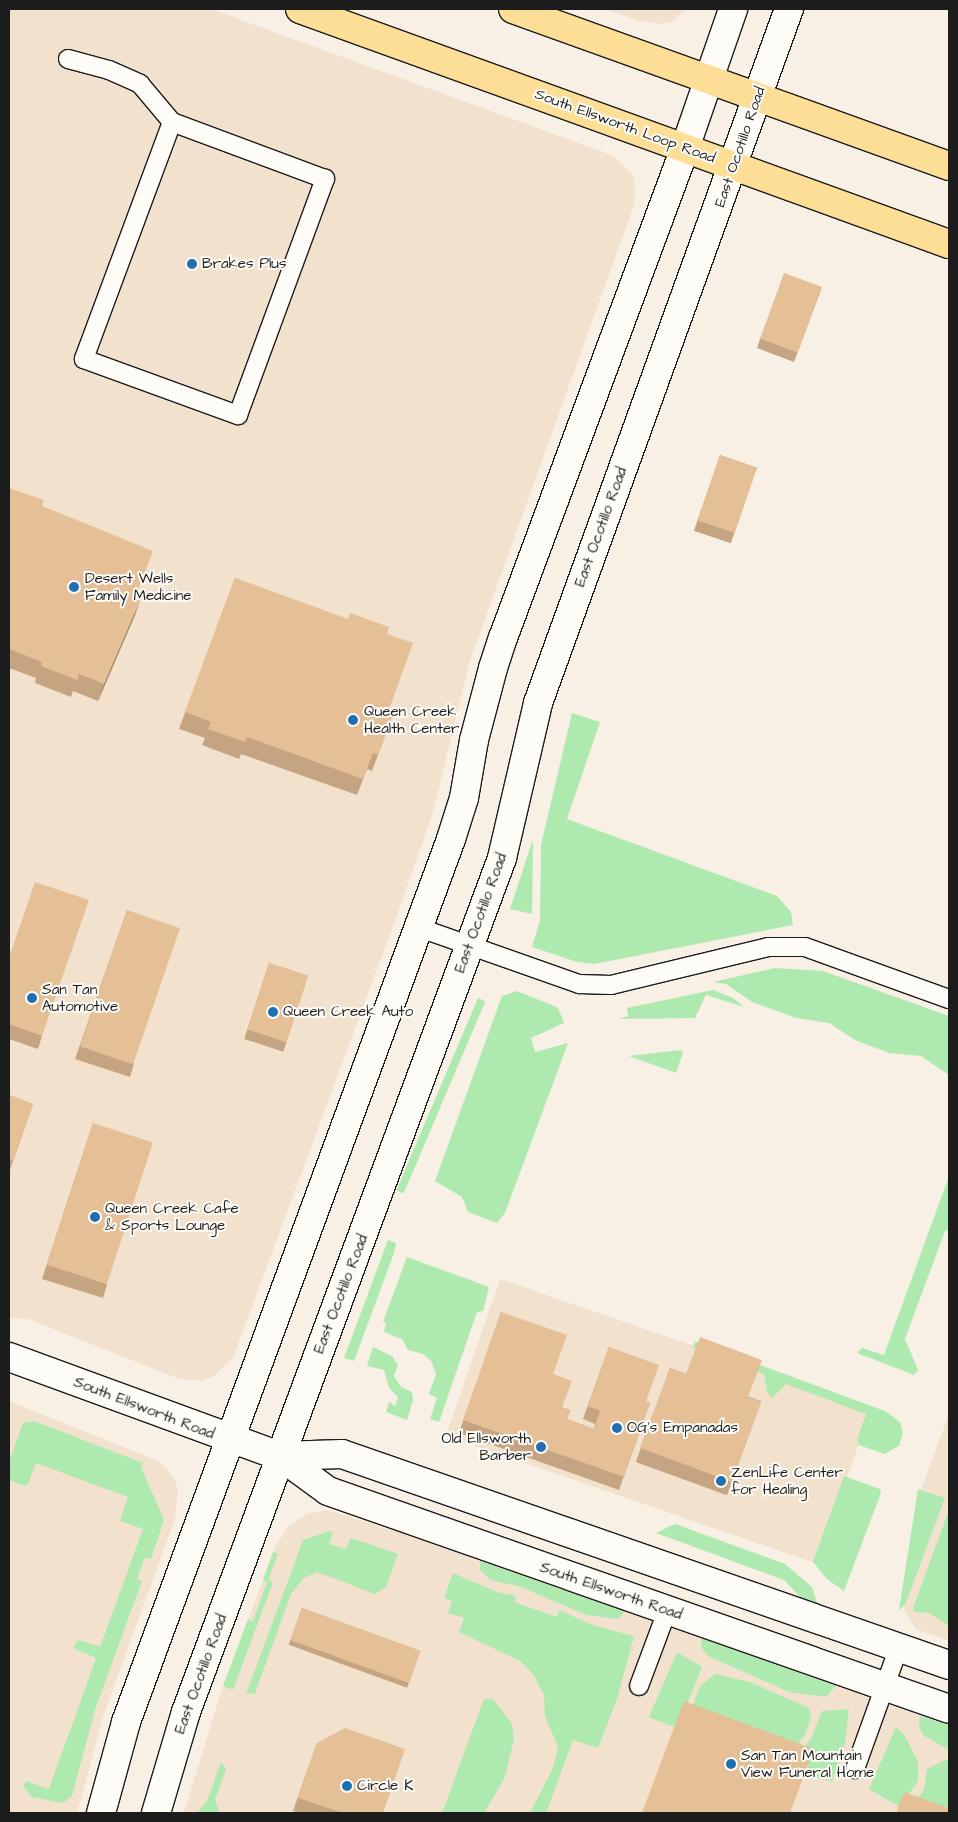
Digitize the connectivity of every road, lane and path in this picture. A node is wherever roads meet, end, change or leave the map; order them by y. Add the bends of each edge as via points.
1 (300, 9) edge
2 (513, 9) edge
3 (733, 9) edge
4 (789, 9) edge
5 (68, 59) dead end
6 (708, 80) junction
7 (757, 97) junction
8 (172, 122) junction
9 (685, 148) junction
10 (734, 166) junction
11 (949, 166) edge
12 (949, 244) edge
13 (420, 928) junction
14 (469, 945) junction
15 (949, 999) edge
16 (9, 1357) edge
17 (230, 1440) junction
18 (280, 1456) junction
19 (667, 1610) junction
20 (899, 1647) junction
21 (949, 1665) edge
22 (640, 1686) dead end
23 (885, 1686) junction
24 (949, 1709) edge
25 (855, 1769) dead end
26 (102, 1813) edge
27 (156, 1813) edge

1 - 9 main road, South Ellsworth Loop Road
2 - 6 main road
3 - 6 main road
4 - 7 main road, East Ocotillo Road
5 - 8 lane via 109,70 140,84
6 - 7 main road
6 - 9 main road
7 - 10 main road, East Ocotillo Road
7 - 11 main road
8 - 8 lane via 84,359 238,415 325,178
9 - 10 main road, South Ellsworth Loop Road
9 - 13 main road via 493,668 464,798
10 - 12 main road, South Ellsworth Loop Road
10 - 14 main road, East Ocotillo Road via 538,703 502,858
13 - 14 lane
13 - 17 main road
14 - 15 lane via 579,984 611,985 768,947 805,947
14 - 18 main road, East Ocotillo Road
16 - 17 main road, South Ellsworth Road
17 - 18 main road, South Ellsworth Road
17 - 26 main road via 126,1722
18 - 19 main road, South Ellsworth Road via 328,1491
18 - 20 main road, South Ellsworth Road via 342,1454
18 - 27 main road, East Ocotillo Road via 188,1709
19 - 22 lane
19 - 23 main road, South Ellsworth Road
20 - 21 main road, South Ellsworth Road
20 - 23 lane
23 - 24 main road, South Ellsworth Road
23 - 25 lane

